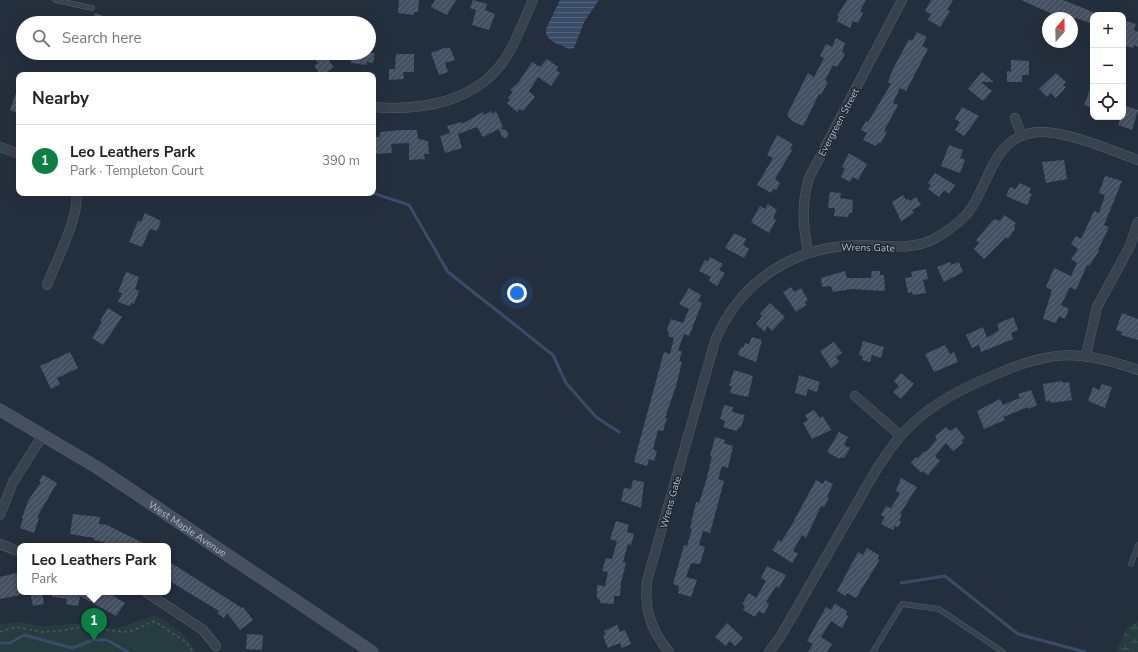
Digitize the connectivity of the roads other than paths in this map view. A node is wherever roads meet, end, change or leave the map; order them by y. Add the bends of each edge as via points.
1 (55, 0) edge
2 (533, 0) edge
3 (902, 0) edge
4 (92, 8) dead end
5 (376, 107) edge
6 (1015, 118) dead end
7 (1022, 136) junction
8 (0, 148) edge
9 (16, 153) edge
10 (1138, 160) edge
11 (76, 196) edge
12 (1138, 222) edge
13 (808, 252) junction
14 (47, 285) dead end
15 (1086, 355) junction
16 (1138, 370) edge
17 (856, 396) dead end
18 (0, 410) edge
19 (43, 435) junction
20 (901, 436) junction
21 (0, 515) edge
22 (0, 544) edge
23 (1138, 545) edge
24 (17, 551) edge
25 (1131, 564) dead end
26 (150, 595) edge
27 (216, 646) dead end
28 (372, 652) edge
29 (670, 652) edge
30 (769, 652) edge
31 (873, 652) edge
32 (1003, 652) edge

1 - 4 lane
2 - 5 street via 505,58 494,73 476,88 443,103
3 - 13 street, Evergreen Street via 809,178 802,210
6 - 7 street
7 - 10 street, Wrens Gate via 1043,131 1058,133
7 - 13 street, Wrens Gate via 1002,150 994,161 966,215 933,239 908,246 841,245
8 - 9 street
11 - 14 street via 75,212
12 - 15 street via 1130,246 1097,307
13 - 29 street, Wrens Gate via 789,260 755,284 727,316 715,341 647,581 647,612 655,633
15 - 16 street
15 - 20 street via 1069,354 1038,359 1005,370 964,388 941,402 922,415
17 - 20 street
18 - 19 main road, West Maple Avenue
19 - 21 street via 13,482
19 - 28 main road, West Maple Avenue via 98,468
20 - 30 street via 873,474
22 - 24 street
23 - 25 lane
26 - 27 street via 203,630
31 - 32 lane via 902,604 939,609

